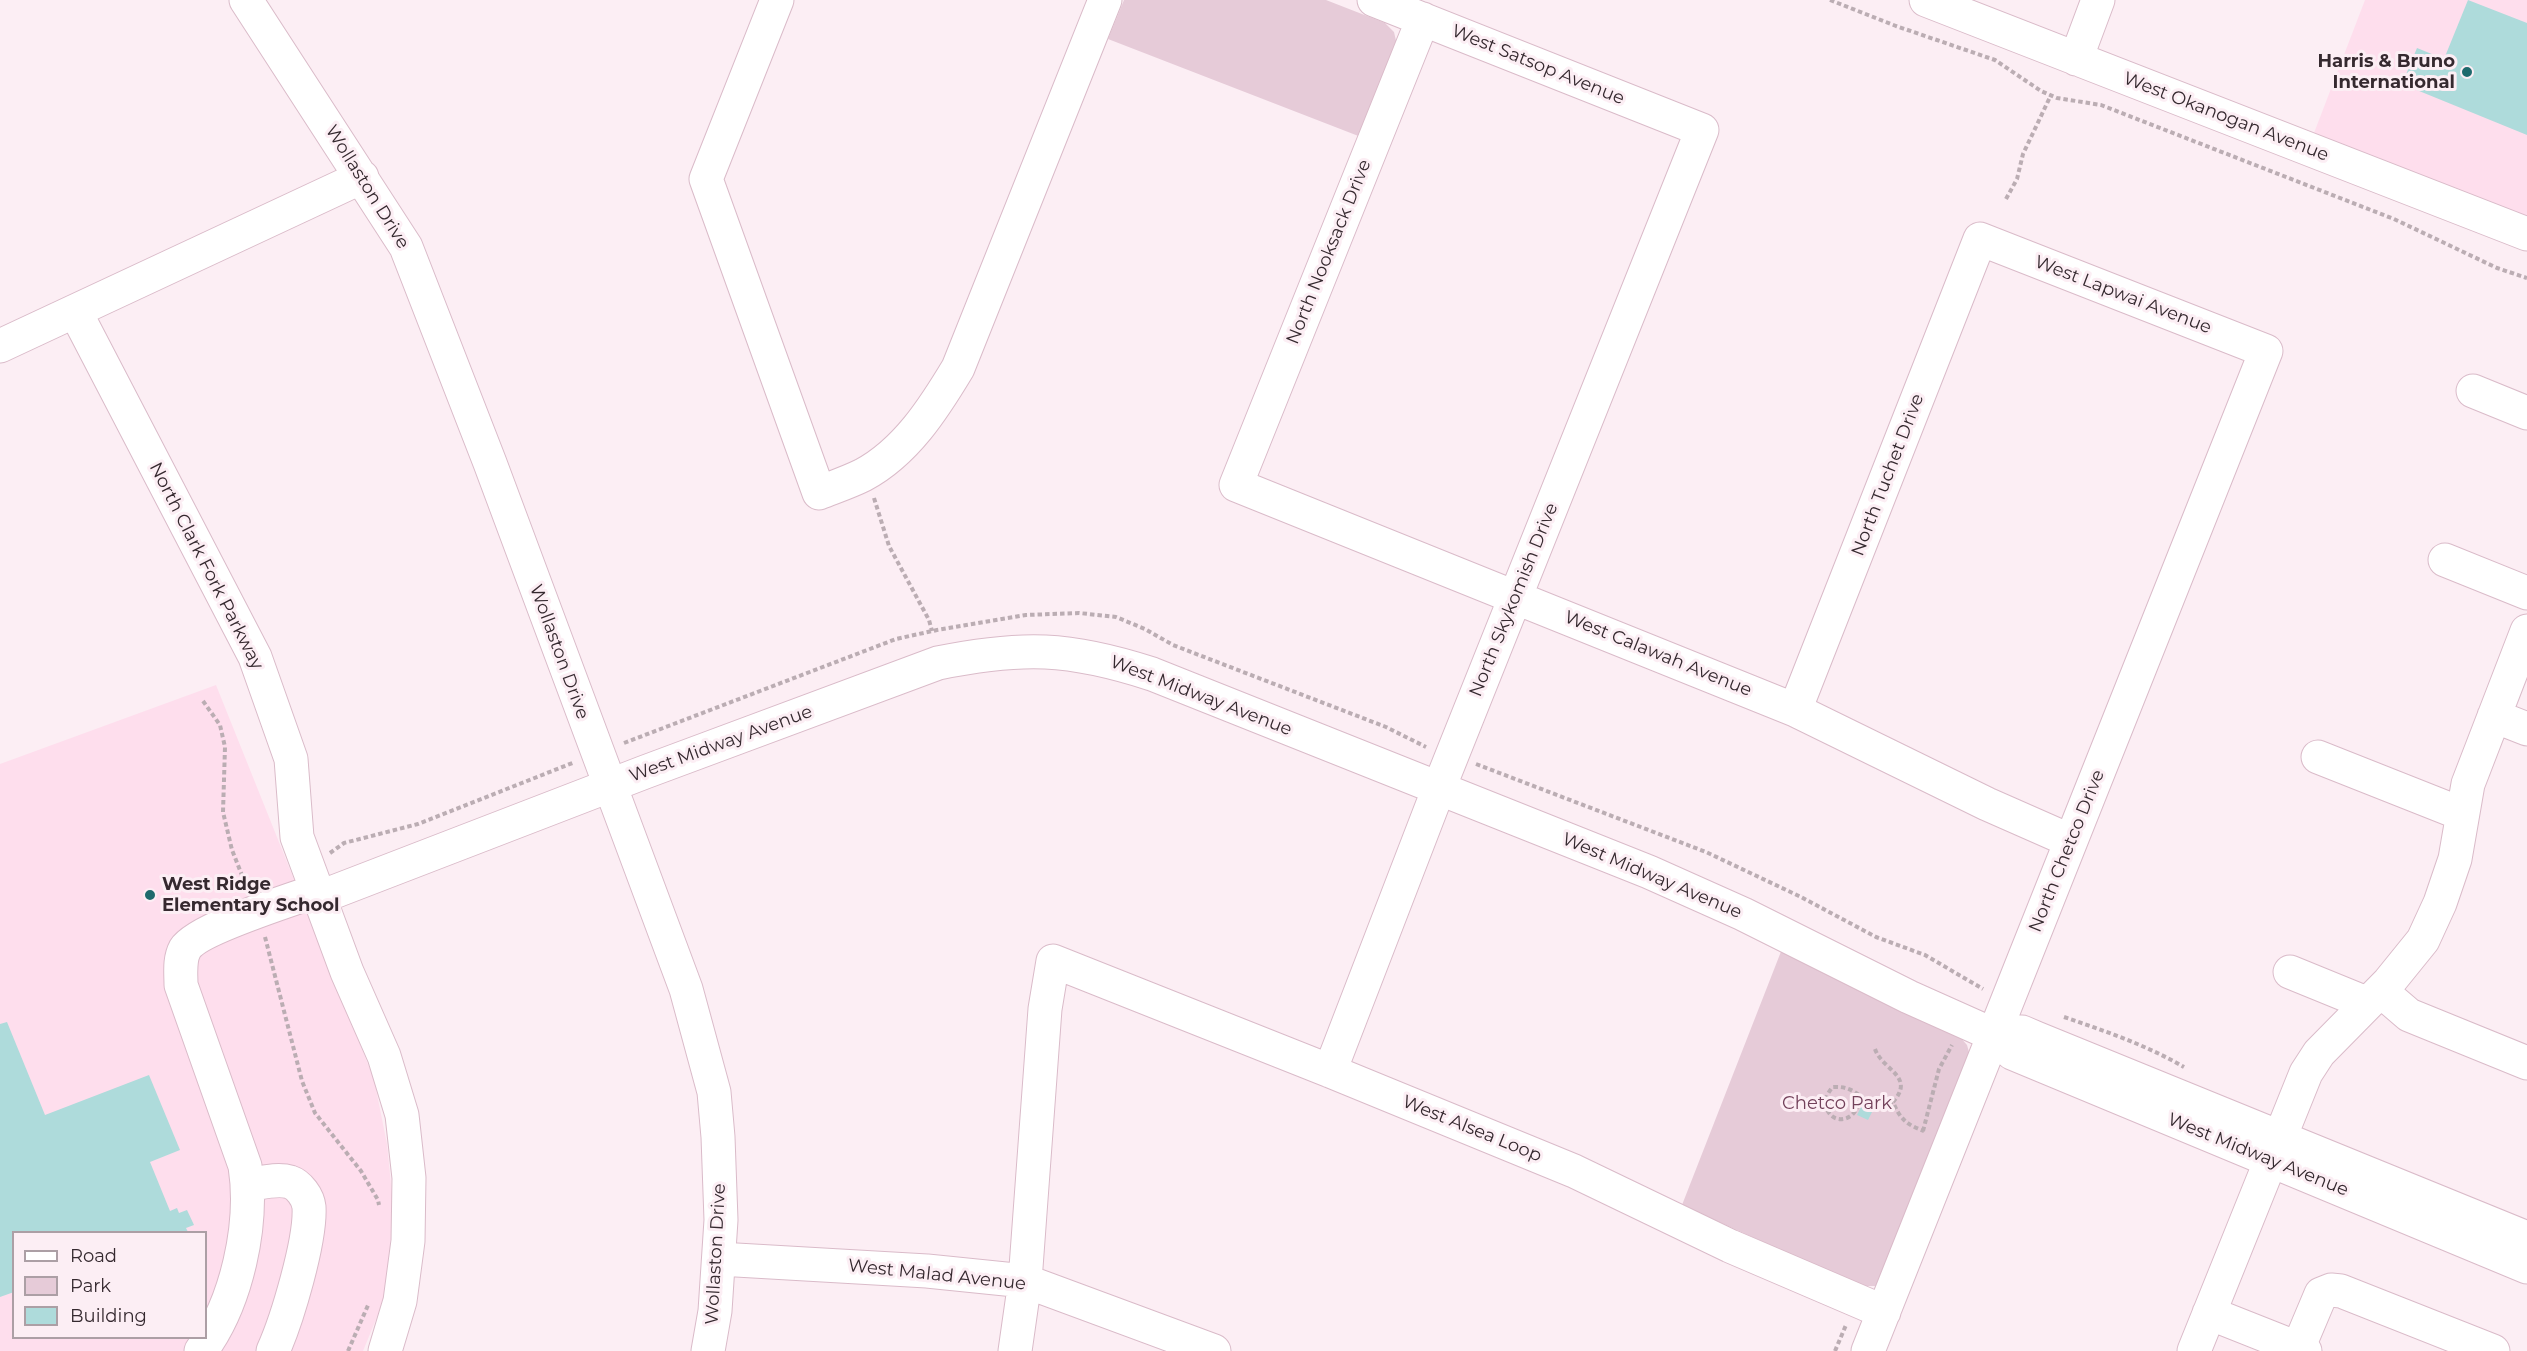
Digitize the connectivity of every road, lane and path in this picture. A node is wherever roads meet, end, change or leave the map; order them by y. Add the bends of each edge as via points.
1 (246, 0) edge
2 (777, 0) edge
3 (1105, 0) edge
4 (1374, 0) edge
5 (1830, 0) edge
6 (1926, 0) edge
7 (2098, 0) edge
8 (1423, 19) junction
9 (2076, 59) junction
10 (2051, 95) junction
11 (1702, 130) joint
12 (362, 177) junction
13 (2006, 199) dead end
14 (2527, 234) edge
15 (1980, 239) joint
16 (2527, 278) edge
17 (75, 311) junction
18 (0, 346) edge
19 (2266, 351) joint
20 (2473, 391) dead end
21 (2527, 413) edge
22 (1236, 485) joint
23 (874, 497) dead end
24 (2445, 560) dead end
25 (2527, 593) edge
26 (1515, 596) junction
27 (2527, 631) edge
28 (932, 632) dead end
29 (203, 701) dead end
30 (1795, 710) junction
31 (2494, 716) junction
32 (2527, 729) edge
33 (2318, 757) dead end
34 (609, 786) junction
35 (1439, 788) junction
36 (2462, 814) junction
37 (2071, 841) junction
38 (317, 894) junction
39 (256, 913) junction
40 (2290, 972) dead end
41 (1978, 987) dead end
42 (2373, 997) junction
43 (1963, 1022) junction
44 (1994, 1035) junction
45 (1875, 1050) dead end
46 (2527, 1063) edge
47 (1330, 1071) junction
48 (1863, 1098) junction
49 (1893, 1102) junction
50 (1923, 1131) junction
51 (1921, 1142) dead end
52 (2275, 1149) junction
53 (248, 1185) junction
54 (379, 1209) dead end
55 (2527, 1238) edge
56 (719, 1259) junction
57 (2527, 1267) edge
58 (1025, 1281) junction
59 (372, 1295) dead end
60 (1870, 1306) junction
61 (2209, 1313) junction
62 (2300, 1350) edge
63 (201, 1351) edge
64 (273, 1351) edge
65 (348, 1351) edge
66 (385, 1351) edge
67 (708, 1351) edge
68 (1015, 1351) edge
69 (1214, 1351) edge
70 (1835, 1351) edge
71 (1868, 1351) edge
72 (2194, 1351) edge
73 (2493, 1351) edge

1 - 12 street, Wollaston Drive
2 - 3 street via 706,179 819,493 863,475 887,459 941,396 976,324
4 - 8 street, West Satsop Avenue
5 - 10 path via 1995,60
6 - 9 street, West Okanogan Avenue
7 - 9 street
8 - 11 street, West Satsop Avenue
8 - 22 street, North Nooksack Drive
9 - 14 street, West Okanogan Avenue
10 - 13 path
10 - 16 path via 2101,105 2394,219 2497,268
11 - 26 street, North Skykomish Drive
12 - 17 street
12 - 34 street, Wollaston Drive via 406,247
15 - 19 street, West Lapwai Avenue
15 - 30 street, North Tuchet Drive
17 - 18 street
17 - 38 street, North Clark Fork Parkway via 255,657 291,759 297,837
19 - 37 street, North Chetco Drive
20 - 21 street
22 - 26 street, West Calawah Avenue
23 - 28 path via 889,546
24 - 25 street
26 - 30 street, West Calawah Avenue
26 - 35 street, North Skykomish Drive
27 - 31 street
29 - 39 path via 220,725 225,747 223,812 232,850
30 - 37 street, West Calawah Avenue
31 - 32 street
31 - 36 street via 2468,784
33 - 36 street
34 - 35 street, West Midway Avenue via 938,663 986,653 1028,650 1110,660 1152,674
34 - 38 street, West Midway Avenue
34 - 56 street, Wollaston Drive via 686,989 714,1092 721,1181
35 - 43 street, West Midway Avenue via 1702,895
35 - 47 street, North Skykomish Drive
36 - 42 street via 2455,860 2423,940
37 - 44 street, North Chetco Drive
38 - 39 street, West Midway Avenue
38 - 66 street, North Clark Fork Parkway via 384,1056 402,1115 409,1178 408,1241 400,1301
39 - 53 street, West Midway Avenue via 202,936 186,947 181,961 181,985 245,1166
39 - 54 path via 302,1081 315,1113 361,1171
40 - 42 street
41 - 43 path
42 - 46 street
42 - 52 street via 2319,1053 2306,1073
43 - 44 street, West Midway Avenue
43 - 50 path via 1939,1069
44 - 52 street, West Midway Avenue via 2022,1032
44 - 60 street, North Chetco Drive
45 - 49 path via 1901,1082
47 - 58 street, West Alsea Loop via 1053,962 1045,1009
47 - 60 street, West Alsea Loop via 1574,1171 1730,1246
48 - 48 path via 1850,1088 1833,1087 1824,1103 1826,1111 1838,1118 1848,1117
48 - 49 path via 1875,1104
49 - 50 path via 1899,1117
50 - 51 path
52 - 55 street, West Midway Avenue
52 - 57 street, West Midway Avenue
52 - 61 street
53 - 63 street, West Midway Avenue via 248,1220 234,1283 222,1315
53 - 64 street via 291,1182 303,1191 309,1204 308,1228 295,1285
56 - 58 street, West Malad Avenue via 927,1270
56 - 67 street, Wollaston Drive
58 - 68 street
58 - 69 street, West Malad Avenue
59 - 65 path
60 - 70 path
60 - 71 street, North Chetco Drive
61 - 62 street
61 - 72 street
62 - 73 street via 2321,1294 2331,1290

